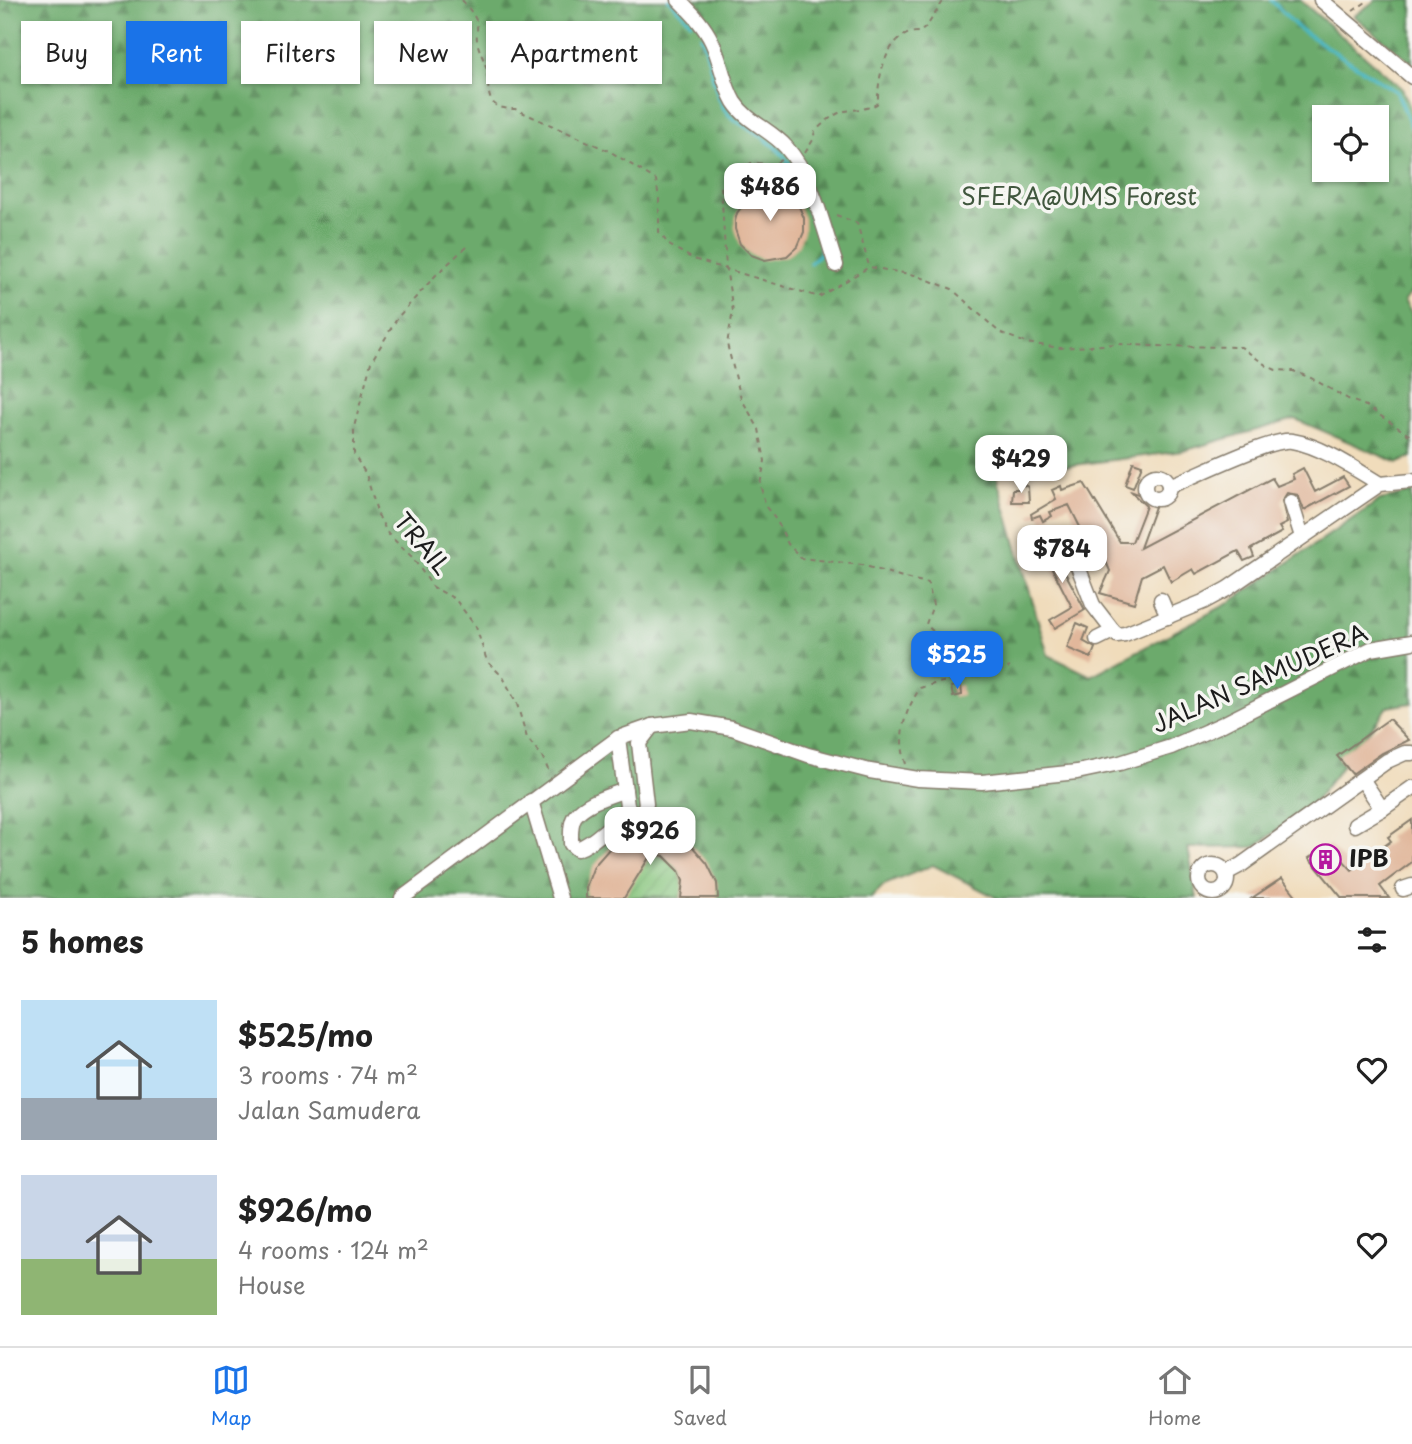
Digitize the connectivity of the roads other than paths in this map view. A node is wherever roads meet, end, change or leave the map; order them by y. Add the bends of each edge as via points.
1 (679, 0) edge
2 (1321, 0) edge
3 (1412, 77) edge
4 (836, 265) dead end
5 (1412, 481) edge
6 (1380, 484) junction
7 (1169, 486) dead end
8 (1291, 502) dead end
9 (1302, 537) junction
10 (1070, 546) dead end
11 (1112, 631) junction
12 (1097, 639) dead end
13 (1412, 642) edge
14 (652, 726) junction
15 (618, 738) junction
16 (1412, 753) edge
17 (1362, 779) junction
18 (1412, 788) edge
19 (625, 790) junction
20 (531, 801) junction
21 (1382, 809) junction
22 (633, 814) junction
23 (1355, 825) dead end
24 (1226, 873) junction
25 (1211, 896) edge
26 (402, 898) edge
27 (560, 898) edge

1 - 4 street via 713,43 735,104 783,144 803,170
2 - 3 street
5 - 6 street
6 - 7 street via 1336,458 1289,441
6 - 9 street
8 - 9 street
9 - 11 street via 1227,589 1165,609 1121,635
10 - 11 street via 1093,605
11 - 12 street
13 - 14 street, JALAN SAMUDERA via 1371,649 1171,747 1077,772 982,782 918,779 870,772 732,728 691,722
14 - 15 street, JALAN SAMUDERA
14 - 22 street via 639,743 646,804 642,813
15 - 19 street
15 - 20 street, JALAN SAMUDERA
16 - 17 street via 1387,761
17 - 21 street
17 - 24 street
18 - 21 street
19 - 22 street
19 - 22 street via 575,816 571,844 577,849 585,846 618,819
20 - 26 street, JALAN SAMUDERA
20 - 27 street
21 - 23 street
24 - 25 street via 1226,885
24 - 25 street via 1212,864 1199,874 1198,883

